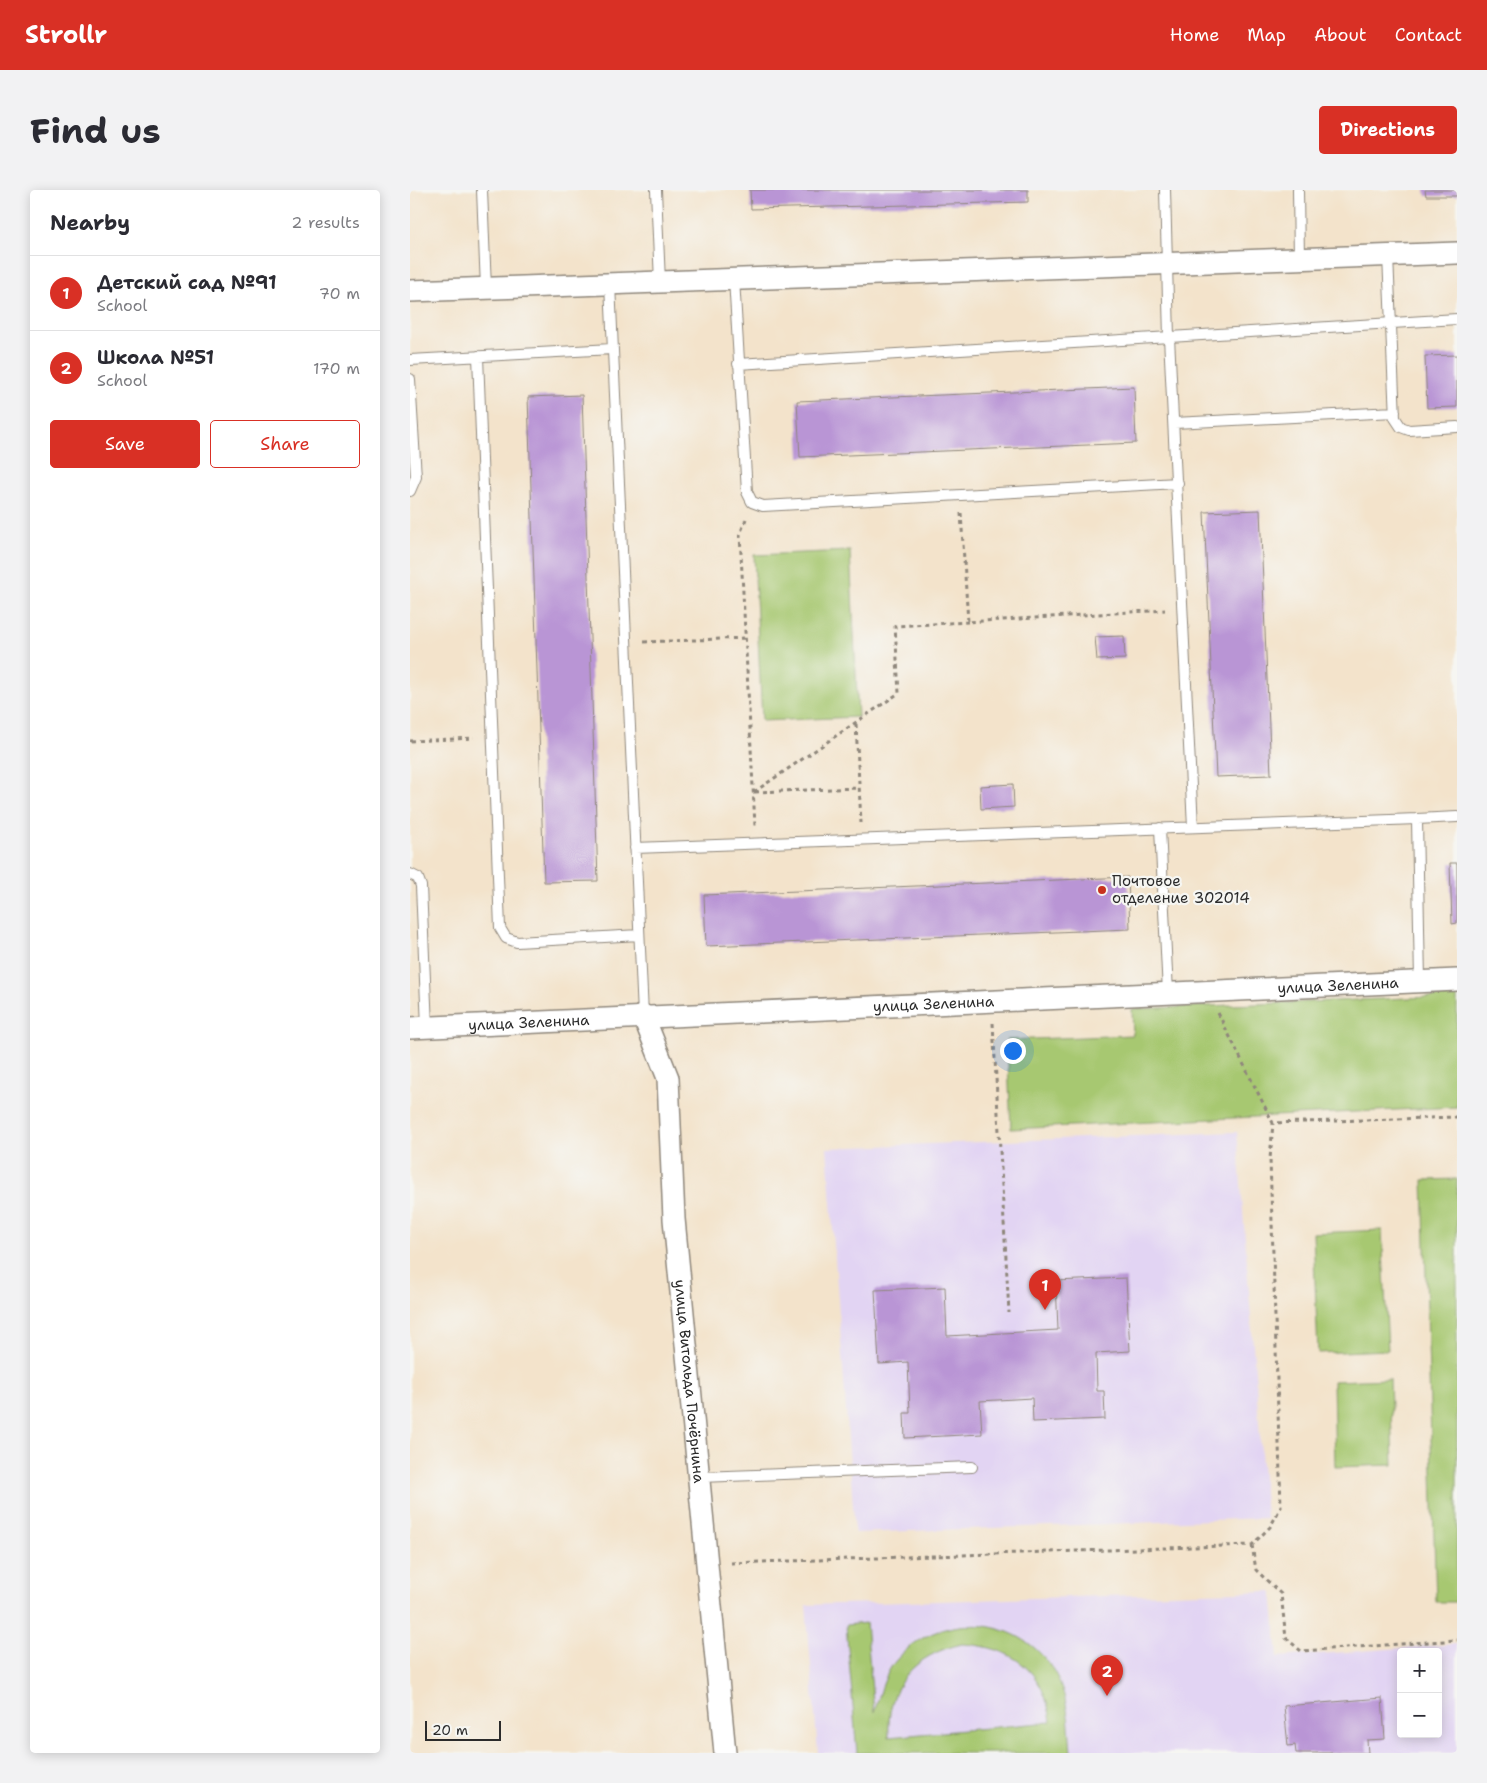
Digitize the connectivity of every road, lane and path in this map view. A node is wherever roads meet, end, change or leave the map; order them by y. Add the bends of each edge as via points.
1 (482, 190) edge
2 (656, 190) edge
3 (1165, 190) edge
4 (1298, 190) edge
5 (1457, 253) edge
6 (1388, 256) junction
7 (1299, 259) junction
8 (1168, 264) junction
9 (734, 279) junction
10 (660, 282) junction
11 (610, 284) junction
12 (486, 288) junction
13 (410, 291) edge
14 (1457, 318) edge
15 (1391, 322) junction
16 (1169, 337) junction
17 (612, 349) junction
18 (478, 356) junction
19 (410, 360) edge
20 (738, 364) junction
21 (410, 379) edge
22 (1395, 412) junction
23 (1174, 423) junction
24 (1457, 427) edge
25 (1178, 483) junction
26 (410, 491) edge
27 (960, 495) junction
28 (752, 502) junction
29 (1183, 609) junction
30 (968, 622) junction
31 (746, 638) junction
32 (625, 643) junction
33 (856, 724) junction
34 (492, 736) junction
35 (410, 741) edge
36 (859, 788) junction
37 (753, 792) junction
38 (1457, 817) edge
39 (1417, 818) junction
40 (1193, 827) junction
41 (1160, 828) junction
42 (861, 838) junction
43 (756, 843) junction
44 (635, 848) junction
45 (410, 874) edge
46 (639, 935) junction
47 (1457, 980) edge
48 (1420, 982) junction
49 (1206, 991) junction
50 (1168, 993) junction
51 (991, 1000) junction
52 (643, 1015) junction
53 (418, 1027) edge
54 (1457, 1117) edge
55 (1273, 1123) junction
56 (1009, 1313) dead end
57 (972, 1467) dead end
58 (698, 1477) junction
59 (1252, 1545) junction
60 (707, 1564) junction
61 (1457, 1640) edge
62 (725, 1753) edge

1 - 12 lane
2 - 10 lane
3 - 8 lane
4 - 7 lane
5 - 6 street
6 - 7 street
6 - 15 lane
7 - 8 street
8 - 9 street
8 - 16 lane
9 - 10 street
9 - 20 lane
10 - 11 street
11 - 12 street
11 - 17 lane
12 - 13 street
14 - 15 lane
15 - 16 lane
15 - 22 lane
16 - 20 lane
16 - 23 lane
17 - 18 lane
17 - 32 lane
18 - 19 lane
18 - 34 lane
20 - 28 lane via 747,492
21 - 26 lane via 416,477
22 - 23 lane
22 - 24 lane via 1401,427 1409,430
23 - 25 lane
25 - 27 lane
25 - 29 lane
27 - 28 lane via 762,506
27 - 30 path
28 - 31 path via 740,534
29 - 30 path
29 - 40 lane
30 - 33 path via 894,626 898,693
31 - 32 path
31 - 37 path
32 - 44 lane
33 - 36 path
33 - 37 path
34 - 35 path
34 - 46 lane via 500,928 506,938 517,942
36 - 37 path
36 - 42 path
37 - 43 path
38 - 39 lane
39 - 40 lane
39 - 48 lane
40 - 41 lane
41 - 42 lane
41 - 50 lane
42 - 43 lane
43 - 44 lane
44 - 46 lane
45 - 53 lane via 418,878 421,886
46 - 52 lane
47 - 48 street, улица Зеленина
48 - 49 street, улица Зеленина
49 - 50 street, улица Зеленина
49 - 55 path
50 - 51 street, улица Зеленина
51 - 52 street, улица Зеленина
51 - 56 path
52 - 53 street, улица Зеленина
52 - 58 street, улица Витольда Почёрнина via 668,1078 674,1219
54 - 55 path
55 - 59 path via 1270,1159 1281,1507 1270,1527
57 - 58 lane
58 - 60 street, улица Витольда Почёрнина
59 - 60 path
59 - 61 path via 1256,1570 1282,1594 1286,1638 1300,1651
60 - 62 street, улица Витольда Почёрнина

